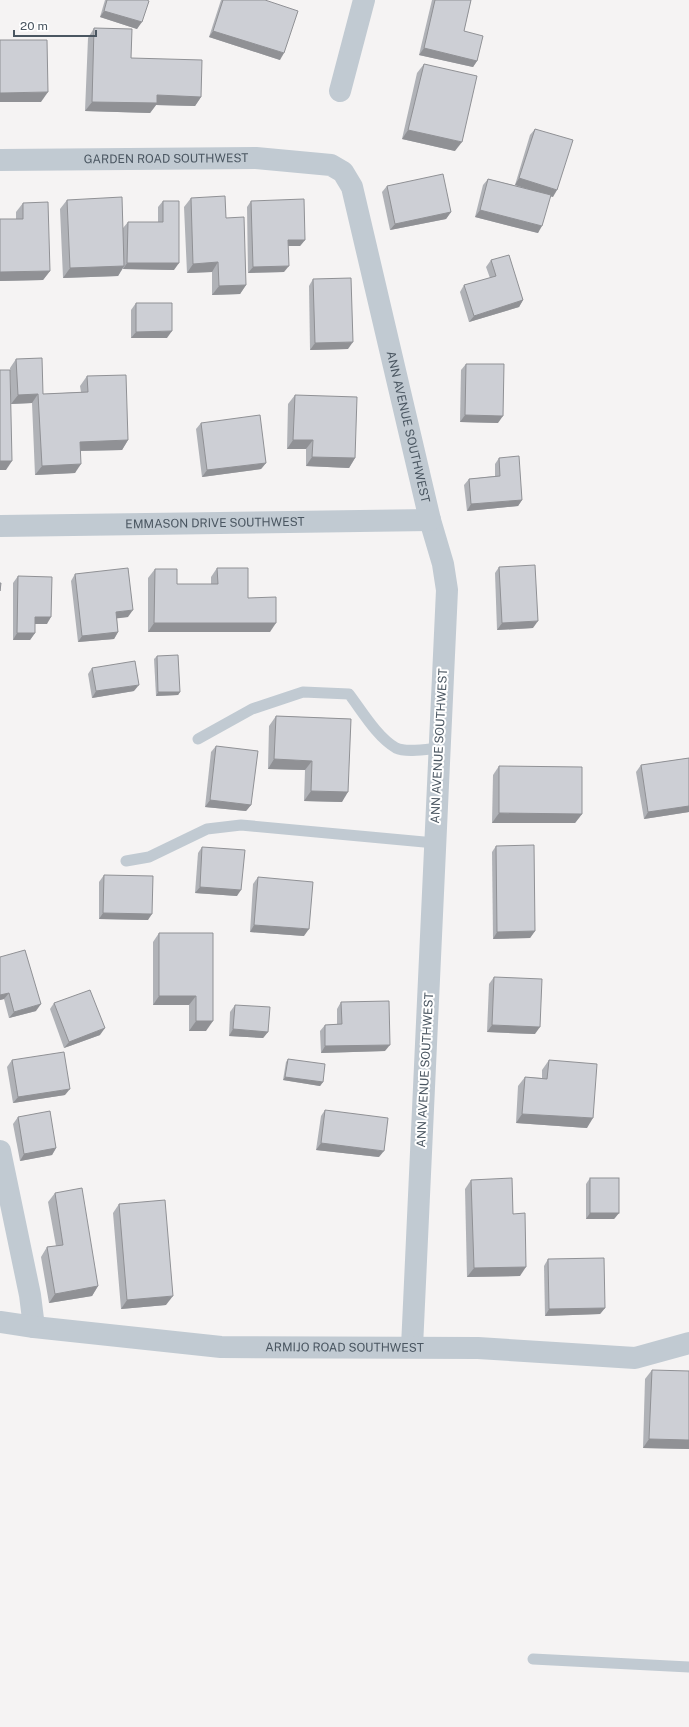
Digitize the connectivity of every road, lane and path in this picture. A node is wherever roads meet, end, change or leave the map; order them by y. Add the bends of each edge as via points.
1 (364, 0) edge
2 (340, 91) dead end
3 (0, 160) edge
4 (331, 165) joint
5 (430, 520) junction
6 (0, 526) edge
7 (198, 739) dead end
8 (439, 748) junction
9 (435, 843) junction
10 (126, 861) dead end
11 (0, 1151) edge
12 (0, 1322) edge
13 (34, 1327) junction
14 (689, 1343) edge
15 (412, 1347) junction
16 (533, 1659) dead end
17 (689, 1667) edge

1 - 2 street
3 - 4 street, GARDEN ROAD SOUTHWEST via 256,158
4 - 5 street, ANN AVENUE SOUTHWEST via 343,172 352,187
5 - 6 street, EMMASON DRIVE SOUTHWEST
5 - 8 street, ANN AVENUE SOUTHWEST via 443,564 447,590
7 - 8 lane via 252,708 303,692 349,694 376,731 396,748
8 - 9 street, ANN AVENUE SOUTHWEST
9 - 10 lane via 241,825 207,830 149,857
9 - 15 street, ANN AVENUE SOUTHWEST
11 - 13 street via 30,1295
12 - 13 street, ARMIJO ROAD SOUTHWEST
13 - 15 street, ARMIJO ROAD SOUTHWEST via 221,1347
14 - 15 street, ARMIJO ROAD SOUTHWEST via 635,1358 478,1348
16 - 17 lane

